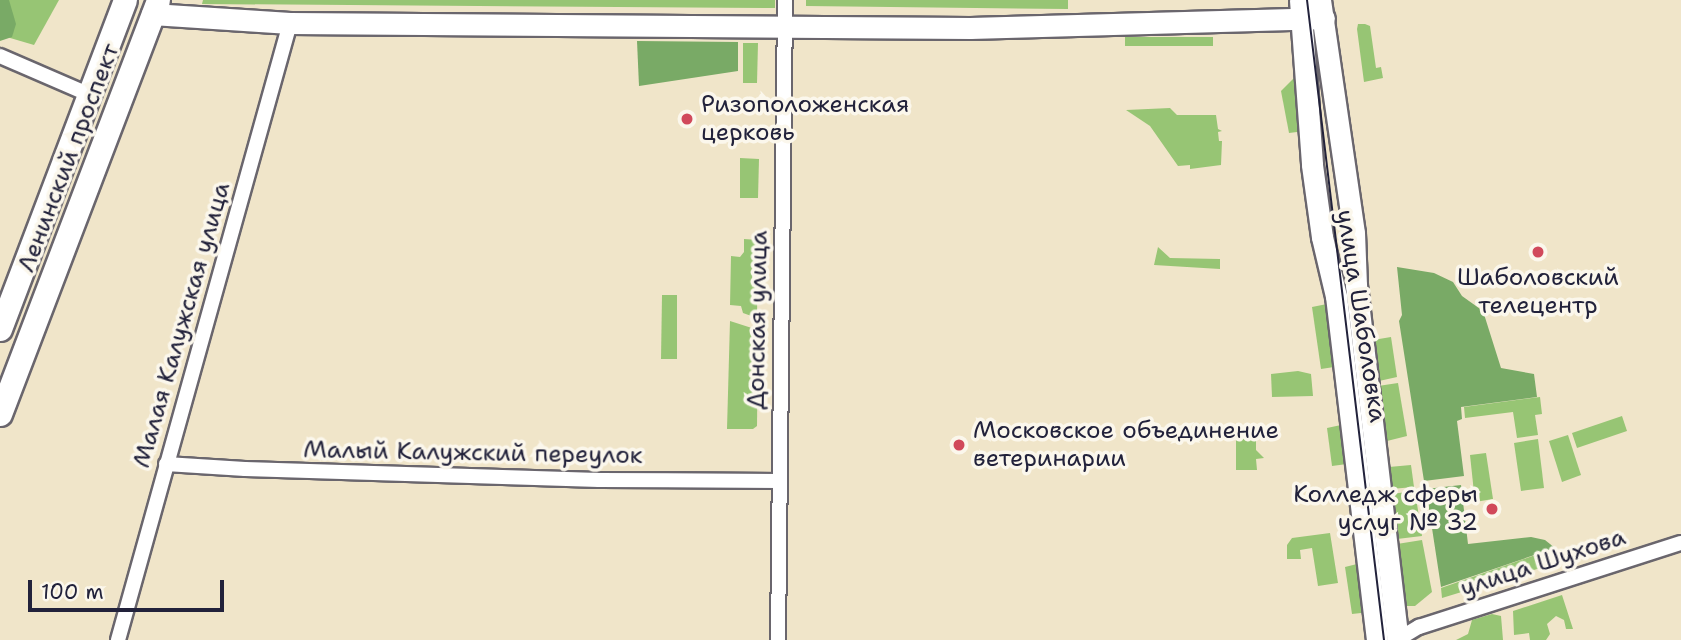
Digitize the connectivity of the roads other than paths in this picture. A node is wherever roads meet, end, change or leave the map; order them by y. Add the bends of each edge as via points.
1 (125, 0) edge
2 (785, 0) edge
3 (155, 7) edge
4 (1322, 9) edge
5 (1301, 10) edge
6 (290, 23) junction
7 (785, 27) junction
8 (0, 56) edge
9 (88, 94) junction
10 (0, 329) edge
11 (0, 414) edge
12 (166, 464) junction
13 (779, 481) junction
14 (1681, 543) edge
15 (1395, 617) junction
16 (1419, 627) junction
17 (118, 640) edge
18 (778, 640) edge
19 (1377, 640) edge
20 (1398, 640) edge

1 - 9 main road, Ленинский проспект
2 - 7 street, Донская улица
3 - 6 main road
3 - 11 main road, Ленинский проспект
4 - 5 main road
4 - 15 main road, улица Шаболовка via 1354,233 1356,285
5 - 7 main road via 970,28
5 - 19 main road, улица Шаболовка via 1312,165 1336,296
6 - 7 main road
6 - 12 street, Малая Калужская улица
7 - 13 street, Донская улица
8 - 9 street
9 - 10 main road, Ленинский проспект
12 - 13 street, Малый Калужский переулок via 611,480
12 - 17 street, Малая Калужская улица
13 - 18 street, Донская улица
14 - 16 street, улица Шухова
15 - 16 street
15 - 20 main road, улица Шаболовка
16 - 20 street, улица Шухова

